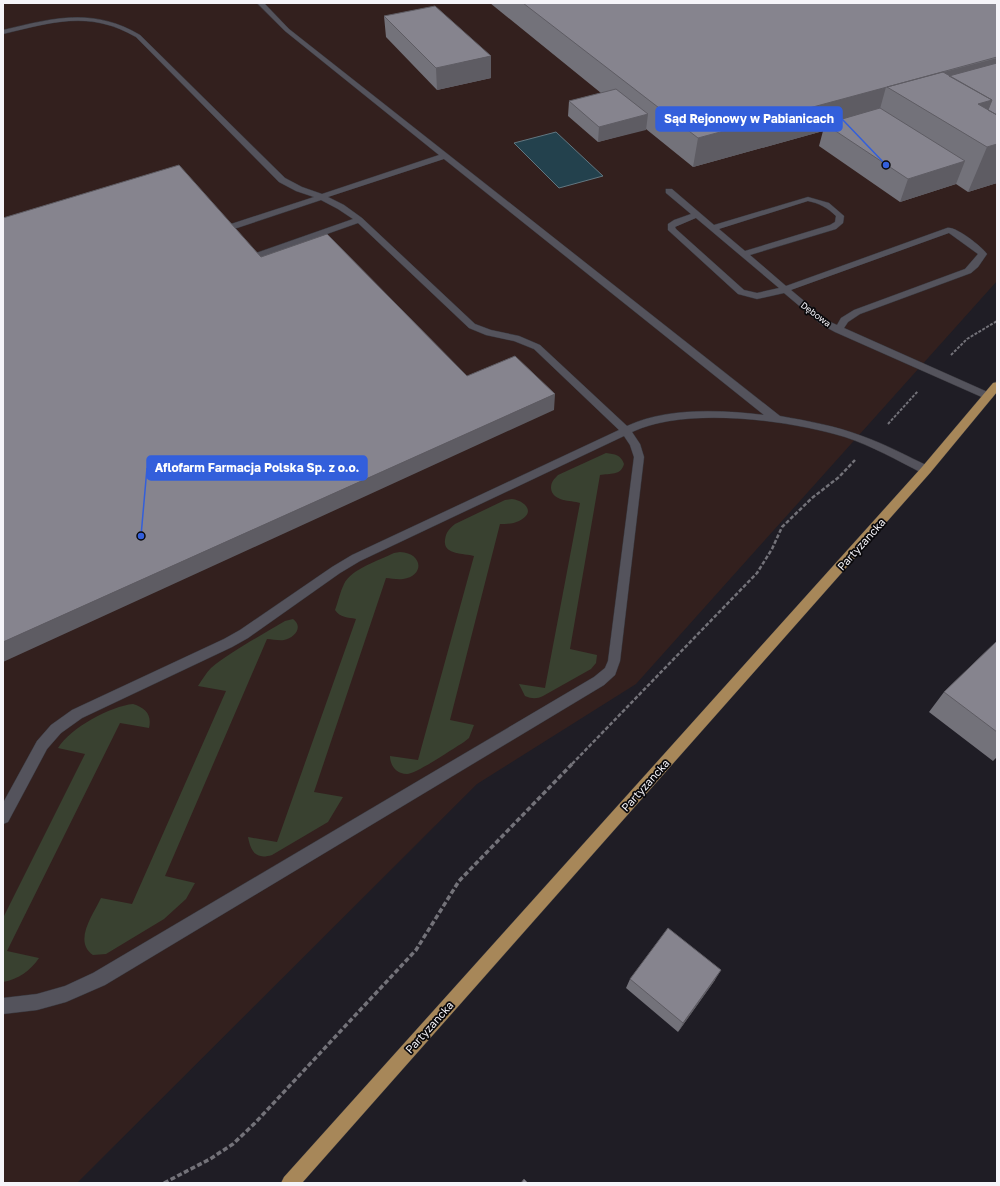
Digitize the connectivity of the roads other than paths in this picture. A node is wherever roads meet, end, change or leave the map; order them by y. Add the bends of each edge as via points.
1 (260, 3) edge
2 (3, 32) edge
3 (444, 156) junction
4 (669, 191) dead end
5 (322, 197) junction
6 (697, 215) junction
7 (359, 220) junction
8 (234, 226) edge
9 (712, 228) junction
10 (744, 254) junction
11 (256, 256) edge
12 (783, 288) junction
13 (838, 330) junction
14 (997, 385) edge
15 (988, 396) junction
16 (778, 420) junction
17 (625, 430) junction
18 (926, 470) junction
19 (3, 817) edge
20 (3, 1006) edge
21 (290, 1183) edge

1 - 3 street via 288,30
2 - 5 street via 88,18 104,20 129,30 138,36 282,180
3 - 5 street
3 - 16 street
4 - 6 street, Dębowa
5 - 7 street
5 - 8 street
6 - 9 street, Dębowa
6 - 12 street via 677,222 671,226 672,230 741,292 763,296
7 - 11 street
7 - 17 street via 462,319 489,333 516,338 537,347
9 - 10 street, Dębowa
9 - 10 street via 808,199 826,204 840,216 839,223 833,227
10 - 12 street, Dębowa
12 - 13 street, Dębowa via 816,316
12 - 13 street via 950,230 982,254 968,271 857,312 844,320
13 - 15 street, Dębowa
14 - 15 main road, Partyzancka
15 - 18 main road, Partyzancka
16 - 17 street via 686,415 642,423
16 - 18 street via 832,430 870,443
17 - 19 street via 356,558 228,643 77,714 56,729 42,745
17 - 20 street via 639,457 614,661 610,671 592,685 99,979 66,994 37,1002
18 - 21 main road, Partyzancka

